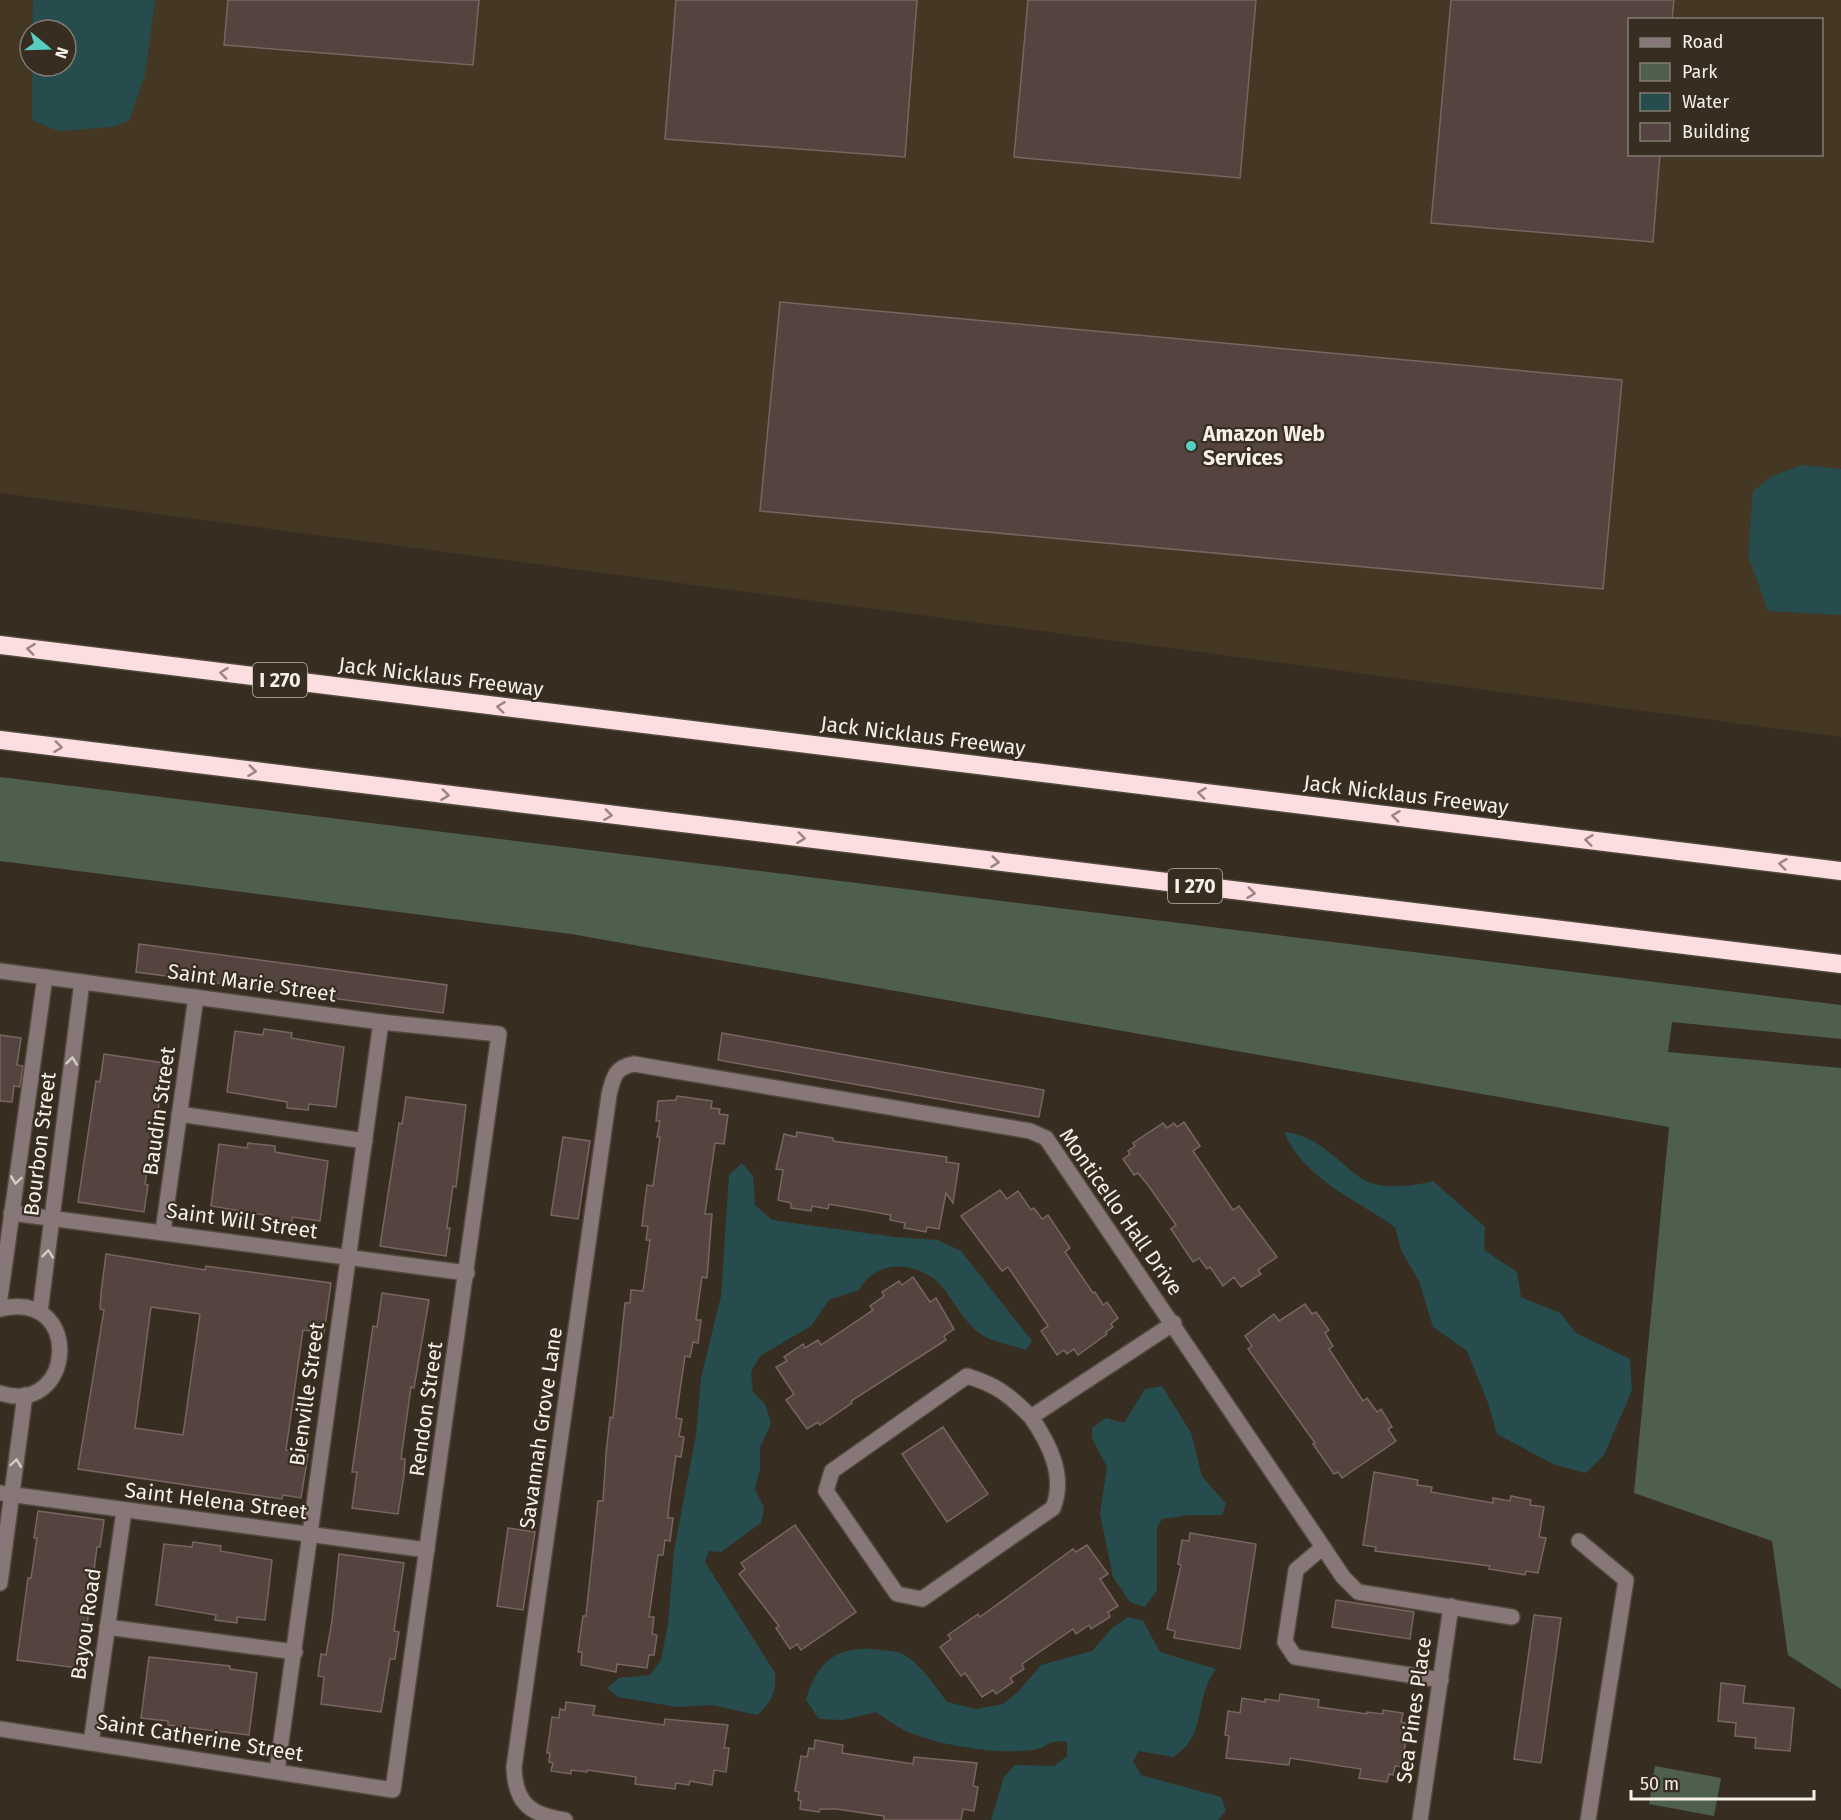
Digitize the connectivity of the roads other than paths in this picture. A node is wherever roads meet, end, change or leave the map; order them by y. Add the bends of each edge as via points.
1 (0, 645) edge
2 (0, 740) edge
3 (1841, 871) edge
4 (1841, 964) edge
5 (0, 971) edge
6 (45, 976) junction
7 (82, 982) junction
8 (196, 997) junction
9 (381, 1022) junction
10 (499, 1034) joint
11 (622, 1066) joint
12 (179, 1114) junction
13 (365, 1141) junction
14 (12, 1213) junction
15 (51, 1218) junction
16 (163, 1231) junction
17 (347, 1256) junction
18 (467, 1273) junction
19 (0, 1298) edge
20 (0, 1309) edge
21 (40, 1312) junction
22 (1174, 1323) junction
23 (0, 1393) edge
24 (25, 1395) junction
25 (1031, 1417) junction
26 (6, 1494) edge
27 (124, 1511) junction
28 (309, 1535) junction
29 (1579, 1542) dead end
30 (1323, 1547) junction
31 (427, 1550) junction
32 (0, 1583) edge
33 (1451, 1606) junction
34 (1512, 1617) dead end
35 (107, 1627) junction
36 (295, 1652) junction
37 (1441, 1680) junction
38 (0, 1729) edge
39 (91, 1743) junction
40 (277, 1771) junction
41 (393, 1790) joint
42 (565, 1820) edge
43 (1420, 1820) edge
44 (1588, 1820) edge

3 -> 1 highway, Jack Nicklaus Freeway / I 270
2 -> 4 highway, I 270
5 - 6 street, Saint Marie Street
6 - 7 street, Saint Marie Street
6 -> 14 street, Bourbon Street
7 - 8 street, Saint Marie Street
15 -> 7 street, Bourbon Street
8 - 9 street, Saint Marie Street
8 - 12 street, Baudin Street
9 - 10 street, Saint Marie Street
9 - 13 street, Bienville Street
10 - 18 street, Rendon Street
11 - 22 street, Monticello Hall Drive via 634,1064 1030,1131 1046,1138
11 - 42 street, Savannah Grove Lane via 614,1074 609,1095 514,1767 515,1784 532,1811
12 - 13 street
12 - 16 street, Baudin Street
13 - 17 street, Bienville Street
14 - 15 street, Saint Will Street
14 - 19 street, Bourbon Street
15 - 16 street, Saint Will Street
21 -> 15 street, Bourbon Street
16 - 17 street, Saint Will Street
17 - 18 street, Saint Will Street
17 - 28 street, Bienville Street
18 - 31 street, Rendon Street
20 - 21 street via 26,1306
21 - 24 street via 60,1337 62,1353 56,1372 46,1385
22 - 25 street
22 - 30 street, Monticello Hall Drive
23 - 24 street
26 -> 24 street
25 - 25 street via 1008,1393 967,1376 832,1471 826,1491 897,1594 922,1599 1053,1508 1058,1496 1057,1474 1048,1443
26 - 27 street, Saint Helena Street
26 - 32 street
27 - 28 street, Saint Helena Street
27 - 35 street, Bayou Road
28 - 31 street, Saint Helena Street
28 - 36 street, Bienville Street
29 - 44 street via 1626,1580
30 - 33 street, Monticello Hall Drive via 1358,1592
30 - 37 street via 1296,1570 1285,1642 1296,1657
31 - 41 street, Rendon Street
33 - 34 street, Monticello Hall Drive
33 - 37 street, Sea Pines Place
35 - 36 street
35 - 39 street, Bayou Road
36 - 40 street, Bienville Street
37 - 43 street, Sea Pines Place
38 - 39 street, Saint Catherine Street
39 - 40 street, Saint Catherine Street
40 - 41 street, Saint Catherine Street

